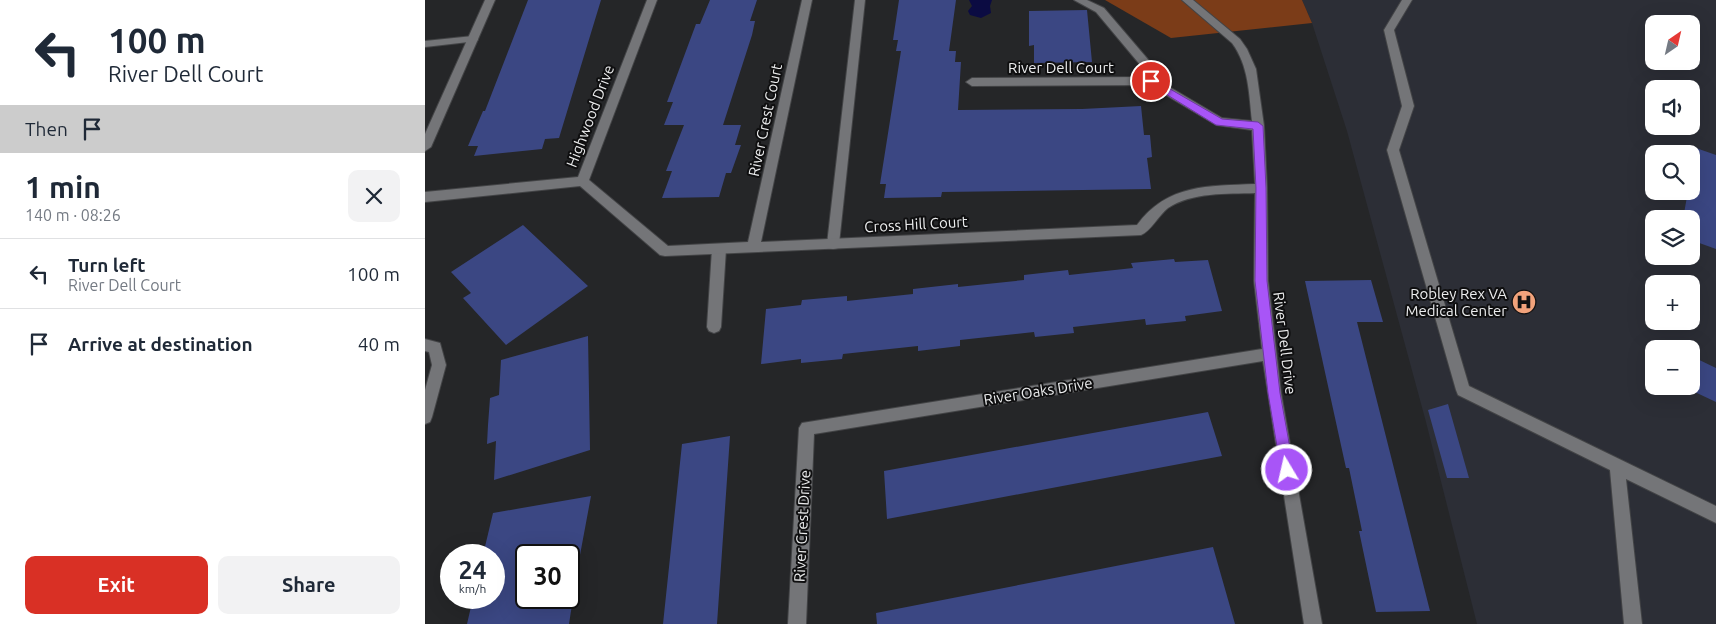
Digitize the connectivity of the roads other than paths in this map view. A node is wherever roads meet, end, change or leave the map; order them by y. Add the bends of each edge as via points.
1 (490, 0) edge
2 (653, 0) edge
3 (807, 0) edge
4 (860, 0) edge
5 (1079, 0) edge
6 (1187, 0) edge
7 (1407, 0) edge
8 (473, 39) junction
9 (425, 44) edge
10 (1151, 81) junction
11 (972, 82) dead end
12 (1258, 126) junction
13 (425, 147) edge
14 (582, 181) junction
15 (1261, 188) junction
16 (425, 197) edge
17 (833, 244) junction
18 (753, 247) junction
19 (719, 249) junction
20 (714, 327) dead end
21 (425, 345) edge
22 (1269, 354) junction
23 (425, 417) edge
24 (807, 428) joint
25 (1617, 466) junction
26 (1716, 515) edge
27 (797, 624) edge
28 (1313, 624) edge
29 (1633, 624) edge

1 - 8 street
2 - 14 street, Highwood Drive
3 - 18 street, River Crest Court
4 - 17 street
5 - 10 street via 1100,10 1147,66
6 - 12 street, River Dell Drive via 1228,32 1242,49 1253,75
7 - 25 street via 1389,30 1408,106 1393,150 1463,390
8 - 9 street
8 - 13 street
10 - 11 street, River Dell Court
10 - 12 street via 1220,122
12 - 15 street, River Dell Drive
14 - 16 street, Highwood Drive
14 - 19 street, Cross Hill Court via 665,251
15 - 17 street, Cross Hill Court via 1182,195 1149,215 1141,230
15 - 22 street, River Dell Drive via 1261,281
17 - 18 street, Cross Hill Court
18 - 19 street, Cross Hill Court
19 - 20 street
21 - 23 street via 435,348 439,365
22 - 24 street, River Oaks Drive
22 - 28 street, River Dell Drive
24 - 27 street, River Crest Drive
25 - 26 street
25 - 29 street

